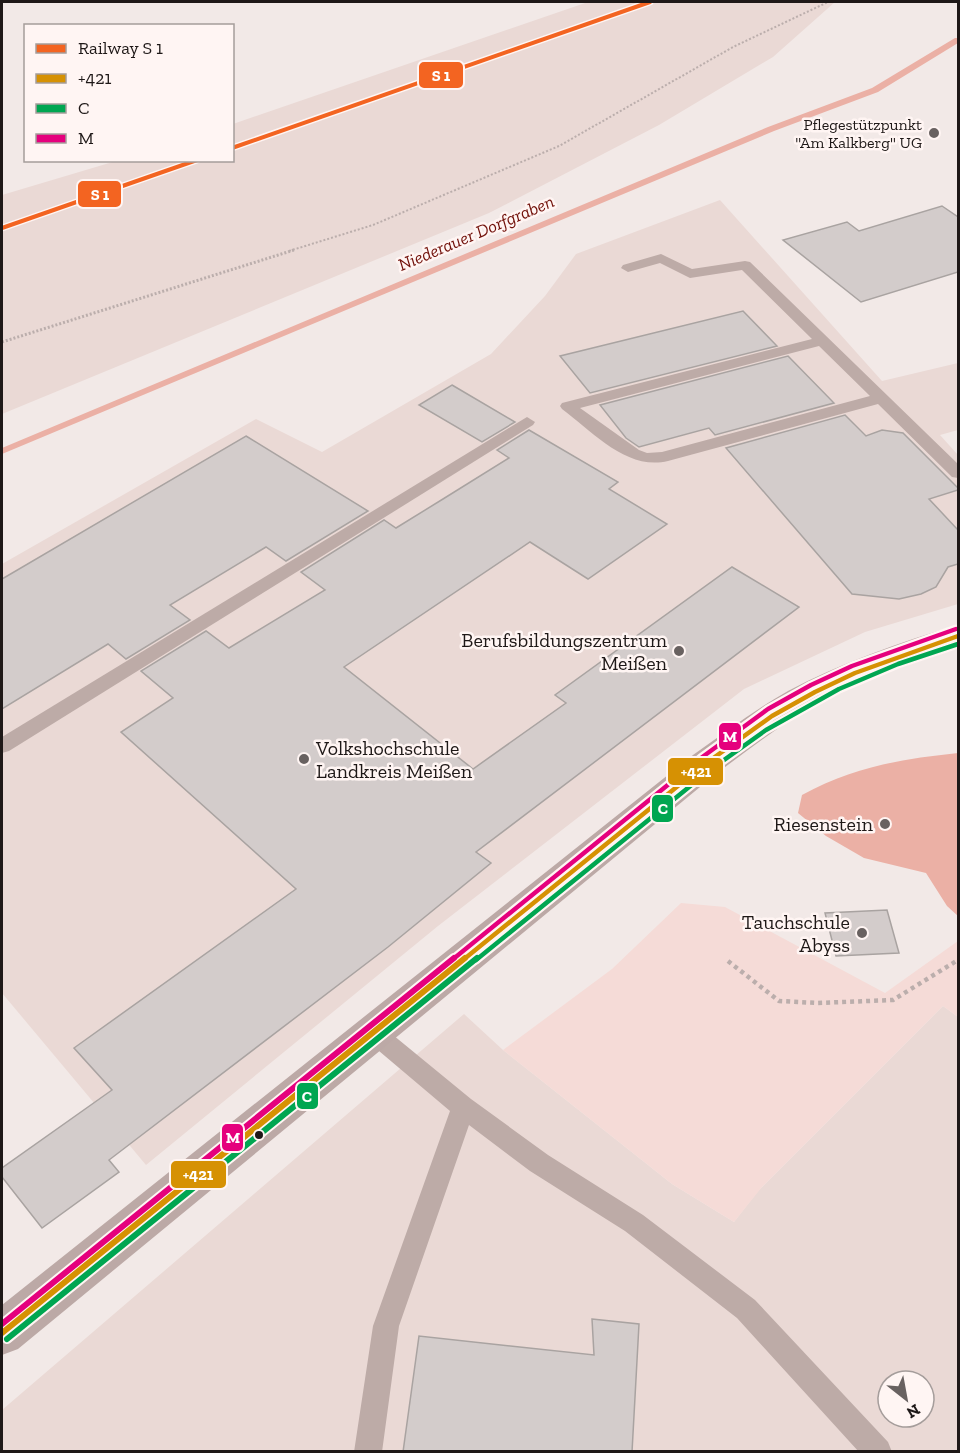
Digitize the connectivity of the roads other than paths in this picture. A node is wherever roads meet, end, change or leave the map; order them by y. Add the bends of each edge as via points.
1 (628, 268) dead end
2 (822, 341) junction
3 (881, 398) junction
4 (527, 422) dead end
5 (958, 473) edge
6 (958, 636) edge
7 (2, 746) edge
8 (374, 1033) junction
9 (463, 1107) junction
10 (2, 1332) edge
11 (368, 1452) edge
12 (878, 1452) edge

1 - 2 lane via 661,258 690,274 745,265
2 - 3 lane
2 - 3 lane via 568,406 633,454 646,458
3 - 5 lane
4 - 7 lane
6 - 8 main road via 861,670 811,693 759,724
8 - 9 lane
8 - 10 main road
9 - 11 lane via 386,1326
9 - 12 lane via 539,1163 634,1223 746,1309

